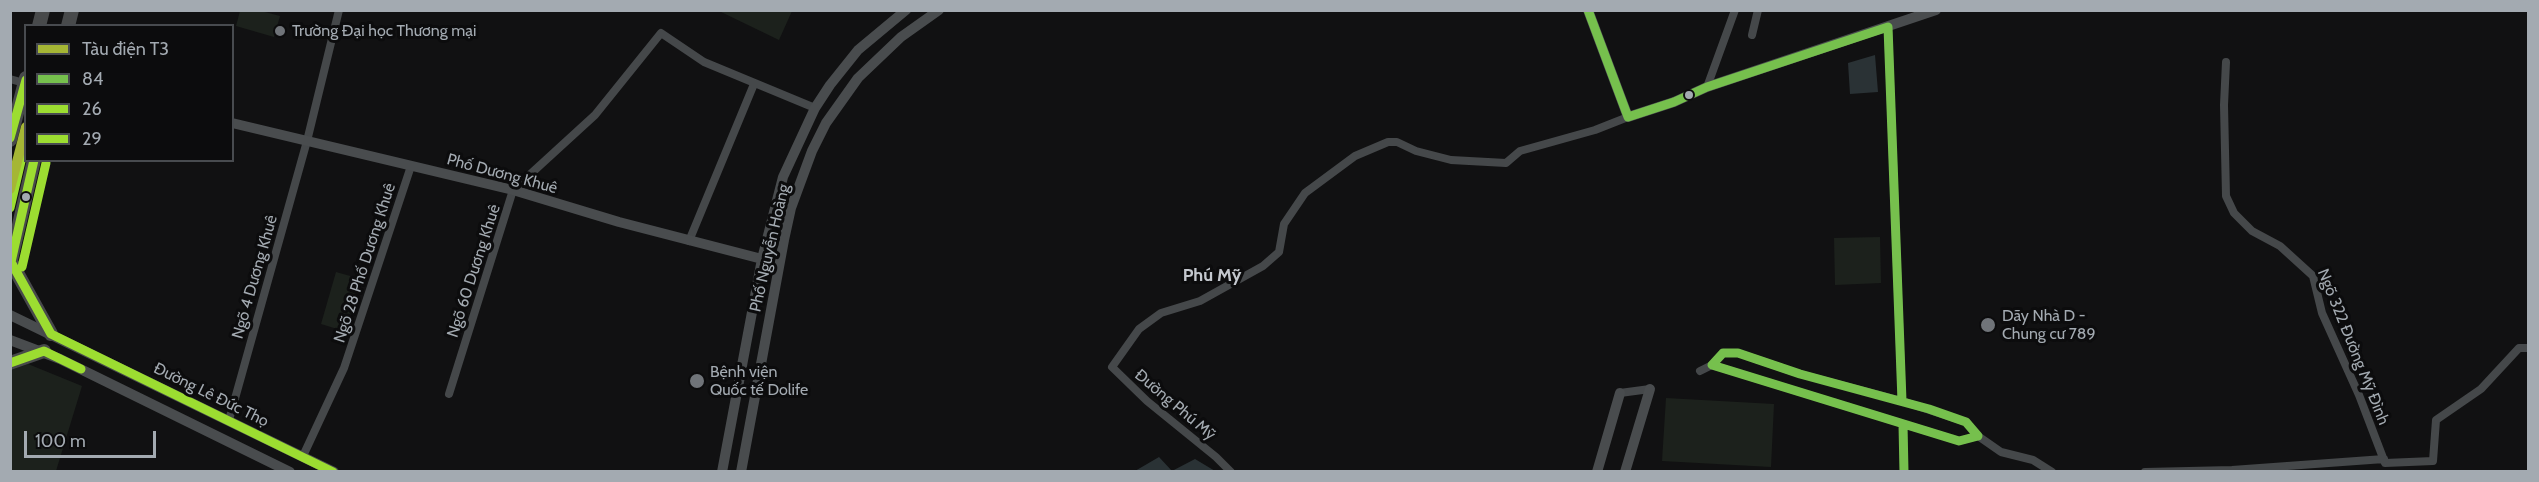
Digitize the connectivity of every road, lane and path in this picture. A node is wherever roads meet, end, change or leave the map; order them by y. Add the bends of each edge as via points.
1 (339, 10) edge
2 (906, 10) edge
3 (939, 10) edge
4 (1588, 10) edge
5 (1735, 10) edge
6 (1758, 10) edge
7 (1936, 10) edge
8 (1888, 27) junction
9 (1752, 35) dead end
10 (2226, 62) dead end
11 (20, 80) edge
12 (754, 84) junction
13 (1707, 87) junction
14 (814, 108) junction
15 (1628, 117) junction
16 (234, 123) edge
17 (10, 140) edge
18 (307, 141) junction
19 (34, 162) edge
20 (411, 166) junction
21 (513, 190) junction
22 (689, 241) junction
23 (762, 259) junction
24 (11, 263) edge
25 (10, 315) edge
26 (51, 334) junction
27 (10, 340) edge
28 (67, 342) junction
29 (2529, 348) edge
30 (44, 351) junction
31 (743, 353) junction
32 (761, 356) junction
33 (60, 358) junction
34 (10, 363) edge
35 (1712, 365) junction
36 (1700, 370) dead end
37 (1650, 389) joint
38 (449, 393) dead end
39 (1620, 393) joint
40 (1902, 401) junction
41 (229, 420) junction
42 (1903, 425) junction
43 (1978, 436) junction
44 (303, 456) junction
45 (2384, 461) junction
46 (2232, 470) edge
47 (290, 471) edge
48 (334, 471) edge
49 (722, 471) edge
50 (741, 471) edge
51 (1231, 471) edge
52 (1597, 471) edge
53 (1625, 471) edge
54 (1904, 471) edge
55 (2052, 471) edge
56 (2145, 471) edge

1 - 18 street, Ngõ 4 Dương Khuê
2 - 14 main road, Phố Nguyễn Hoàng via 858,50
3 - 32 main road, Phố Nguyễn Hoàng via 879,56 826,123 791,208
4 - 15 main road
5 - 13 street
6 - 9 street
7 - 8 main road
8 - 13 main road
8 - 40 street
10 - 45 street, Ngõ 322 Đường Mỹ Đình via 2226,196 2234,213 2252,231 2280,246 2313,276 2322,313
11 - 17 highway
12 - 14 street
12 - 21 street, Ngõ 60 Dương Khuê via 704,62 661,33 595,115
12 - 22 street
13 - 15 main road
14 - 23 main road, Phố Nguyễn Hoàng via 783,177
15 - 51 street, Đường Phú Mỹ via 1520,152 1506,163 1451,160 1397,142 1355,156 1305,193 1284,224 1279,252 1263,266 1200,301 1161,313 1139,329 1112,367
16 - 18 main road, Phố Dương Khuê
18 - 20 main road, Phố Dương Khuê
18 - 41 street, Ngõ 4 Dương Khuê
19 - 24 highway
20 - 21 main road, Phố Dương Khuê
20 - 44 street, Ngõ 28 Phố Dương Khuê via 344,368
21 - 22 main road, Phố Dương Khuê
21 - 38 street, Ngõ 60 Dương Khuê
22 - 23 main road, Phố Dương Khuê
23 - 31 main road, Phố Nguyễn Hoàng
24 - 26 highway
25 - 26 main road, Đường Lê Đức Thọ
26 - 28 main road, Đường Lê Đức Thọ
27 - 30 main road
28 - 33 main road
28 - 41 main road, Đường Lê Đức Thọ
29 - 45 street via 2519,348 2481,388 2436,420 2433,461
30 - 33 main road
30 - 34 highway
31 - 32 main road
31 - 49 main road, Phố Nguyễn Hoàng
32 - 50 main road, Phố Nguyễn Hoàng
33 - 47 main road
35 - 36 street
35 - 40 street via 1723,353 1738,353
35 - 42 street
37 - 39 street
37 - 53 main road
39 - 52 main road
40 - 43 street via 1966,422
41 - 44 main road, Đường Lê Đức Thọ
42 - 43 street via 1959,441
42 - 54 street
43 - 55 street via 2001,452 2033,460
44 - 48 main road, Đường Lê Đức Thọ
45 - 46 street
46 - 56 street

